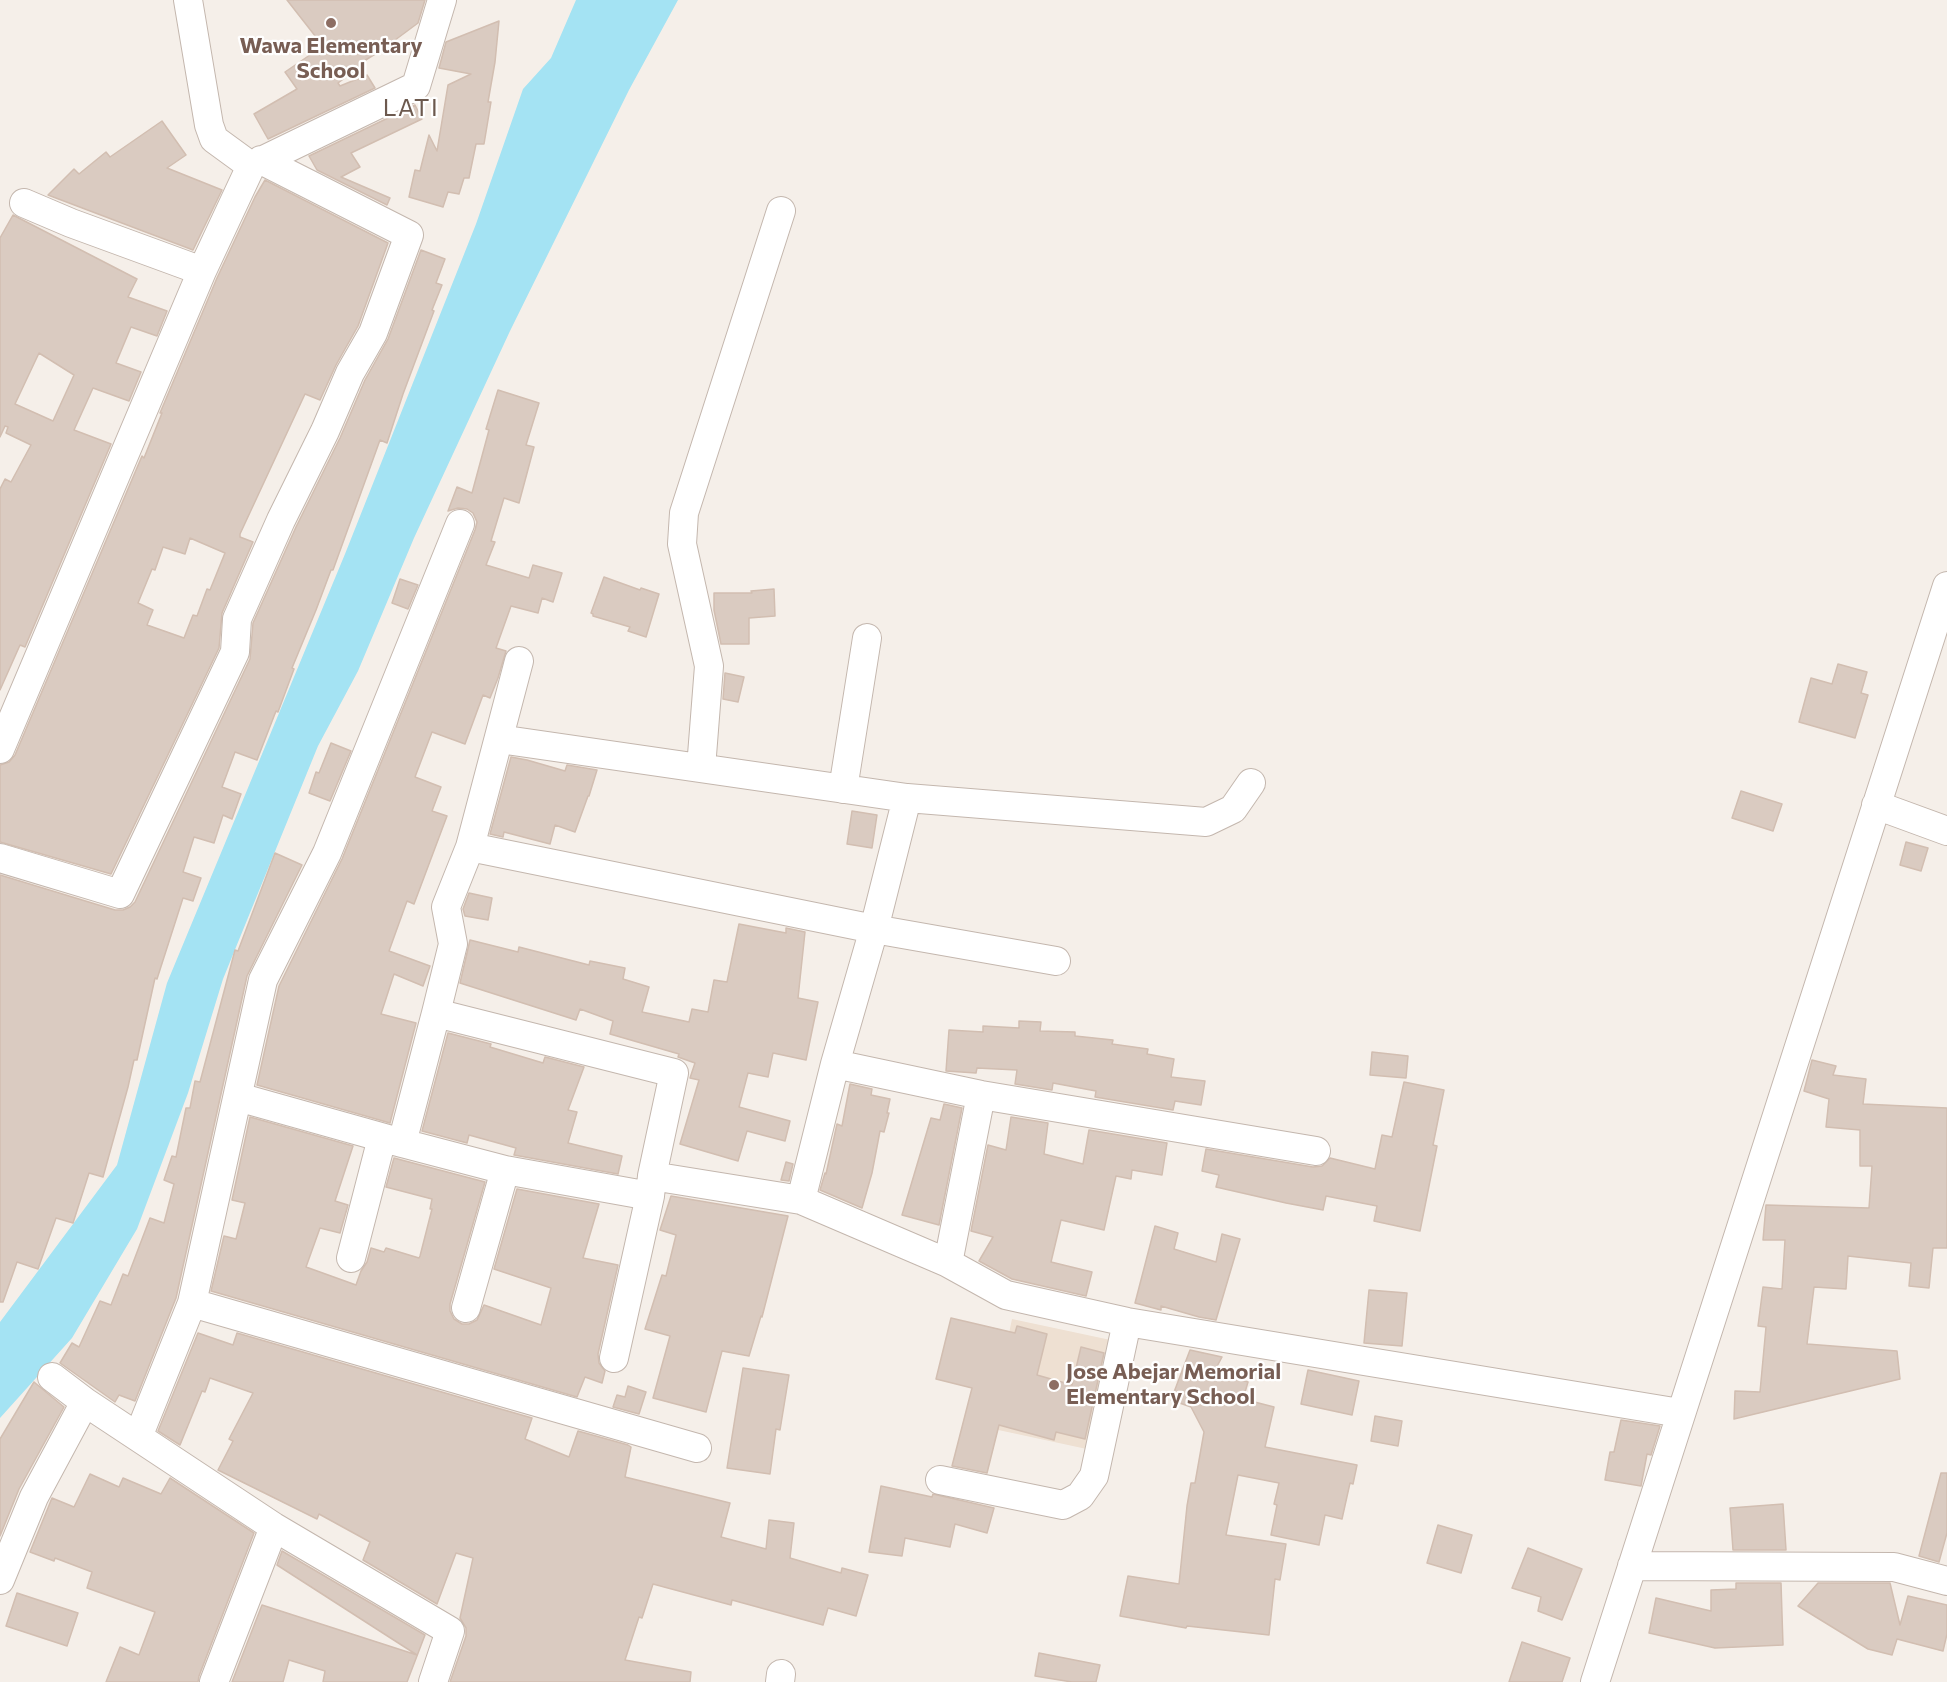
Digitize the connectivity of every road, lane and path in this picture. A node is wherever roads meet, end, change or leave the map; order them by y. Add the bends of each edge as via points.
1 (188, 0) edge
2 (442, 0) edge
3 (256, 163) junction
4 (24, 203) dead end
5 (782, 211) dead end
6 (202, 271) junction
7 (460, 524) dead end
8 (1947, 586) edge
9 (867, 638) dead end
10 (519, 661) dead end
11 (499, 739) junction
12 (0, 749) edge
13 (700, 768) junction
14 (1251, 783) dead end
15 (843, 789) junction
16 (907, 798) junction
17 (1876, 805) junction
18 (1947, 831) edge
19 (470, 847) junction
20 (0, 858) edge
21 (873, 929) junction
22 (1056, 961) dead end
23 (436, 1013) junction
24 (835, 1064) junction
25 (981, 1095) junction
26 (238, 1097) junction
27 (392, 1140) junction
28 (1316, 1151) dead end
29 (505, 1170) junction
30 (651, 1186) junction
31 (801, 1200) junction
32 (351, 1258) dead end
33 (948, 1263) junction
34 (192, 1303) junction
35 (466, 1308) dead end
36 (1127, 1322) junction
37 (614, 1358) dead end
38 (52, 1377) dead end
39 (85, 1402) junction
40 (1680, 1413) junction
41 (138, 1437) junction
42 (697, 1448) dead end
43 (940, 1479) dead end
44 (274, 1527) junction
45 (1632, 1566) junction
46 (0, 1580) edge
47 (1947, 1581) edge
48 (214, 1682) edge
49 (433, 1682) edge
50 (1595, 1682) edge

1 - 3 street via 214,139
2 - 3 street via 416,86
3 - 6 street
3 - 20 street via 409,235 374,333 350,373 237,619 235,652 120,894
4 - 6 street
5 - 13 street via 684,513 682,544 709,666
6 - 12 street
7 - 26 street via 327,854 263,980
8 - 17 street
9 - 15 street
10 - 11 street
11 - 13 street
11 - 19 street
13 - 15 street
14 - 16 street via 1233,809 1206,822
15 - 16 street
16 - 21 street
17 - 18 street
17 - 40 street
19 - 21 street
19 - 23 street via 447,907 453,944
21 - 22 street
21 - 24 street
23 - 27 street
23 - 30 street via 674,1073
24 - 25 street
24 - 31 street
25 - 28 street
25 - 33 street
26 - 27 street
26 - 34 street
27 - 29 street
27 - 32 street
29 - 30 street
29 - 35 street
30 - 31 street
30 - 37 street
31 - 33 street
33 - 36 street via 1006,1295
34 - 41 street
34 - 42 street
36 - 40 street
36 - 43 street via 1094,1476 1080,1496 1063,1505
38 - 39 street
39 - 41 street
39 - 46 street via 34,1497
40 - 45 street
41 - 44 street
44 - 48 street
44 - 49 street via 450,1631
45 - 47 street via 1894,1567
45 - 50 street

